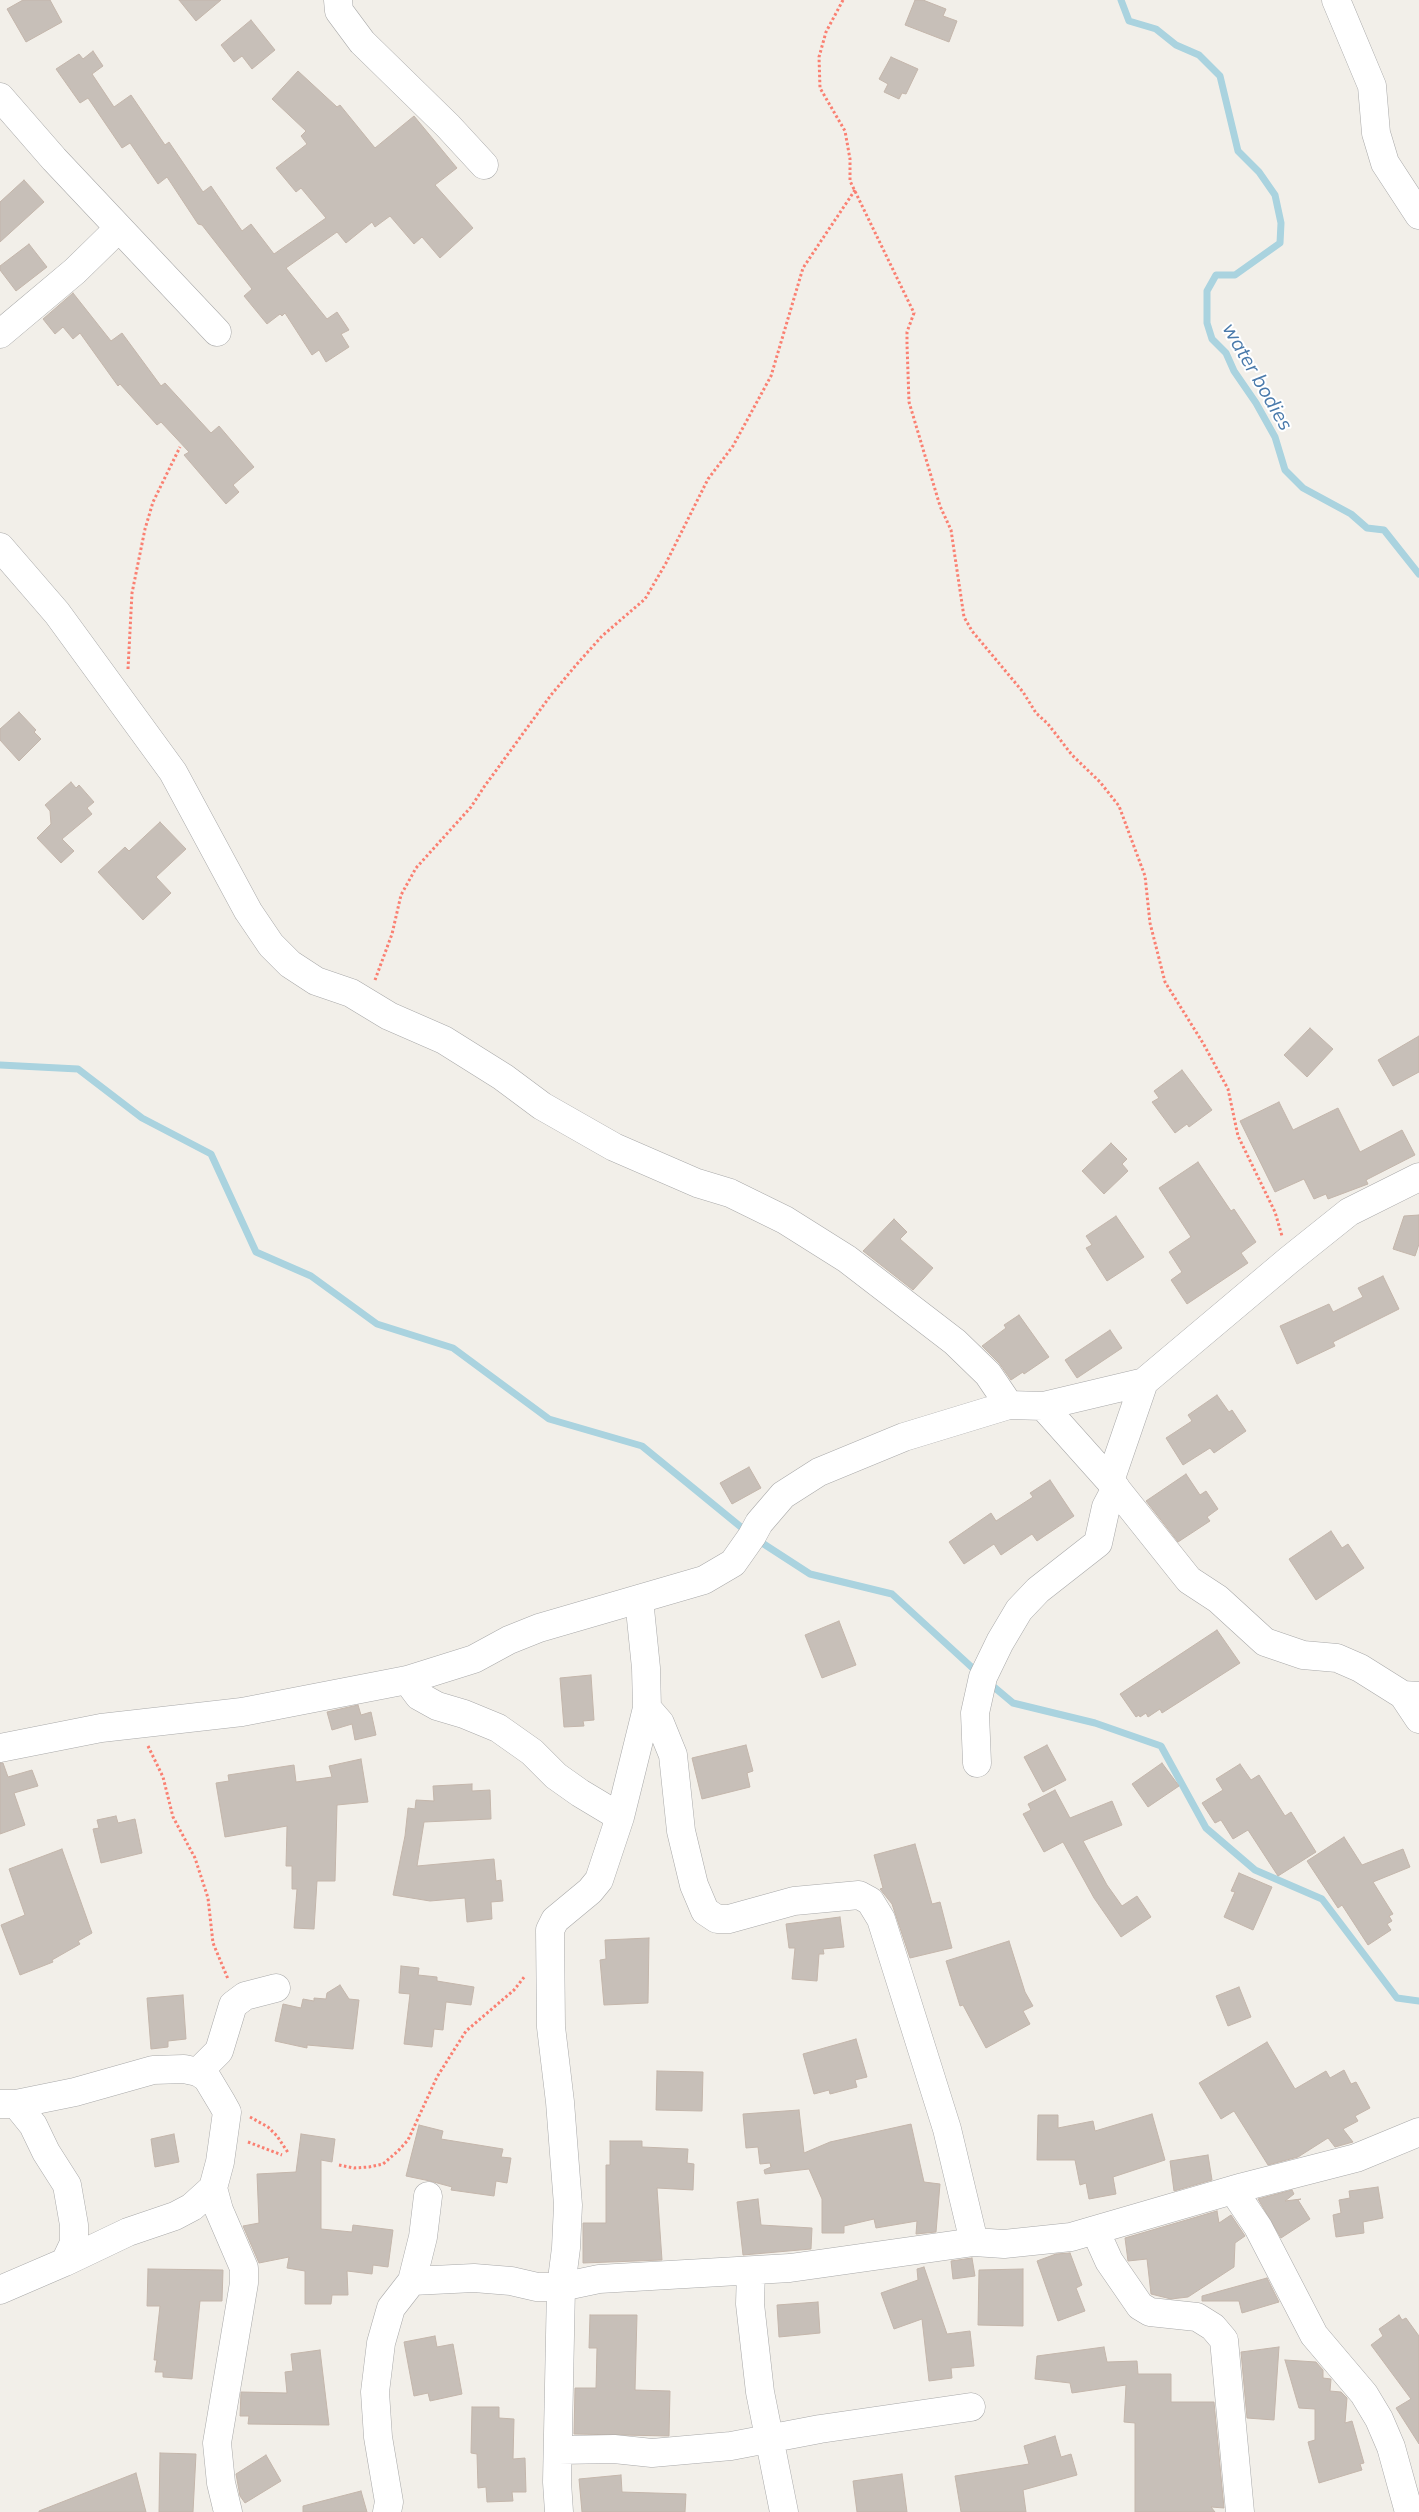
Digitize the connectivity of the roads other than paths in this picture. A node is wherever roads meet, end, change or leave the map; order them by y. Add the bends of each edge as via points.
1 (338, 0) edge
2 (1336, 0) edge
3 (0, 97) edge
4 (484, 165) dead end
5 (1419, 215) edge
6 (119, 228) junction
7 (217, 332) dead end
8 (0, 334) edge
9 (0, 547) edge
10 (1419, 1177) edge
11 (1144, 1382) junction
12 (1010, 1405) junction
13 (1043, 1406) junction
14 (1113, 1484) junction
15 (639, 1599) junction
16 (407, 1680) junction
17 (1411, 1695) edge
18 (647, 1708) junction
19 (1419, 1719) edge
20 (0, 1748) edge
21 (977, 1763) dead end
22 (620, 1816) junction
23 (276, 1988) dead end
24 (198, 2072) junction
25 (8, 2104) edge
26 (1419, 2132) edge
27 (213, 2188) junction
28 (1233, 2190) junction
29 (428, 2196) dead end
30 (1095, 2230) junction
31 (974, 2242) junction
32 (65, 2262) junction
33 (751, 2271) junction
34 (412, 2281) junction
35 (561, 2287) junction
36 (0, 2290) edge
37 (971, 2407) dead end
38 (769, 2440) junction
39 (559, 2450) junction
40 (228, 2512) edge
41 (387, 2512) edge
42 (559, 2512) edge
43 (784, 2512) edge
44 (1240, 2512) edge
45 (1409, 2512) edge

1 - 4 street via 339,11 362,42
2 - 5 street via 1372,86 1376,132 1385,163
3 - 6 street
6 - 7 street
6 - 8 street via 82,265
9 - 12 street via 57,614 173,772 228,876 271,945 290,964 316,981 351,993 389,1016 444,1040 542,1106 614,1147 738,1197 785,1220 848,1259 956,1342 988,1374
10 - 11 street via 1349,1212
11 - 13 street
11 - 14 street
12 - 13 street
12 - 15 street via 904,1437 819,1472 783,1495 732,1563 704,1580
13 - 14 street
14 - 17 street via 1188,1580 1218,1599 1265,1642 1303,1655 1337,1658
14 - 21 street via 1098,1543 1038,1590 1019,1610 1000,1642 983,1677 975,1712
15 - 16 street via 539,1628 474,1659
15 - 18 street
16 - 20 street via 242,1712 101,1728
16 - 22 street via 419,1696 436,1706 498,1728 532,1752 556,1776
17 - 19 street
18 - 22 street
18 - 31 street via 660,1723 674,1755 681,1831 694,1884 706,1911 716,1920 794,1901 859,1894 870,1901 881,1919 947,2129
22 - 35 street via 599,1880 555,1920 550,1930 551,2027 568,2205
23 - 24 street via 245,1996 232,2005 219,2051
24 - 25 street via 152,2070 75,2092
24 - 27 street via 207,2078 227,2112
25 - 32 street via 33,2125 67,2186 74,2243
26 - 28 street via 1356,2158
27 - 32 street via 192,2207 175,2216 128,2232
27 - 40 street via 244,2268 241,2307 217,2443
28 - 30 street
28 - 45 street via 1258,2227 1314,2336 1364,2394 1379,2419 1391,2447
29 - 34 street via 423,2238
30 - 31 street via 1071,2237 1013,2243
30 - 44 street via 1108,2262 1140,2306 1150,2312 1197,2317 1213,2327 1224,2340
31 - 33 street
32 - 36 street
33 - 35 street via 599,2280
33 - 38 street via 754,2349
34 - 35 street via 474,2278
34 - 41 street via 391,2308 381,2343 375,2392 378,2438 389,2502
35 - 39 street
37 - 38 street
38 - 39 street via 652,2454 614,2449
38 - 43 street
39 - 42 street

